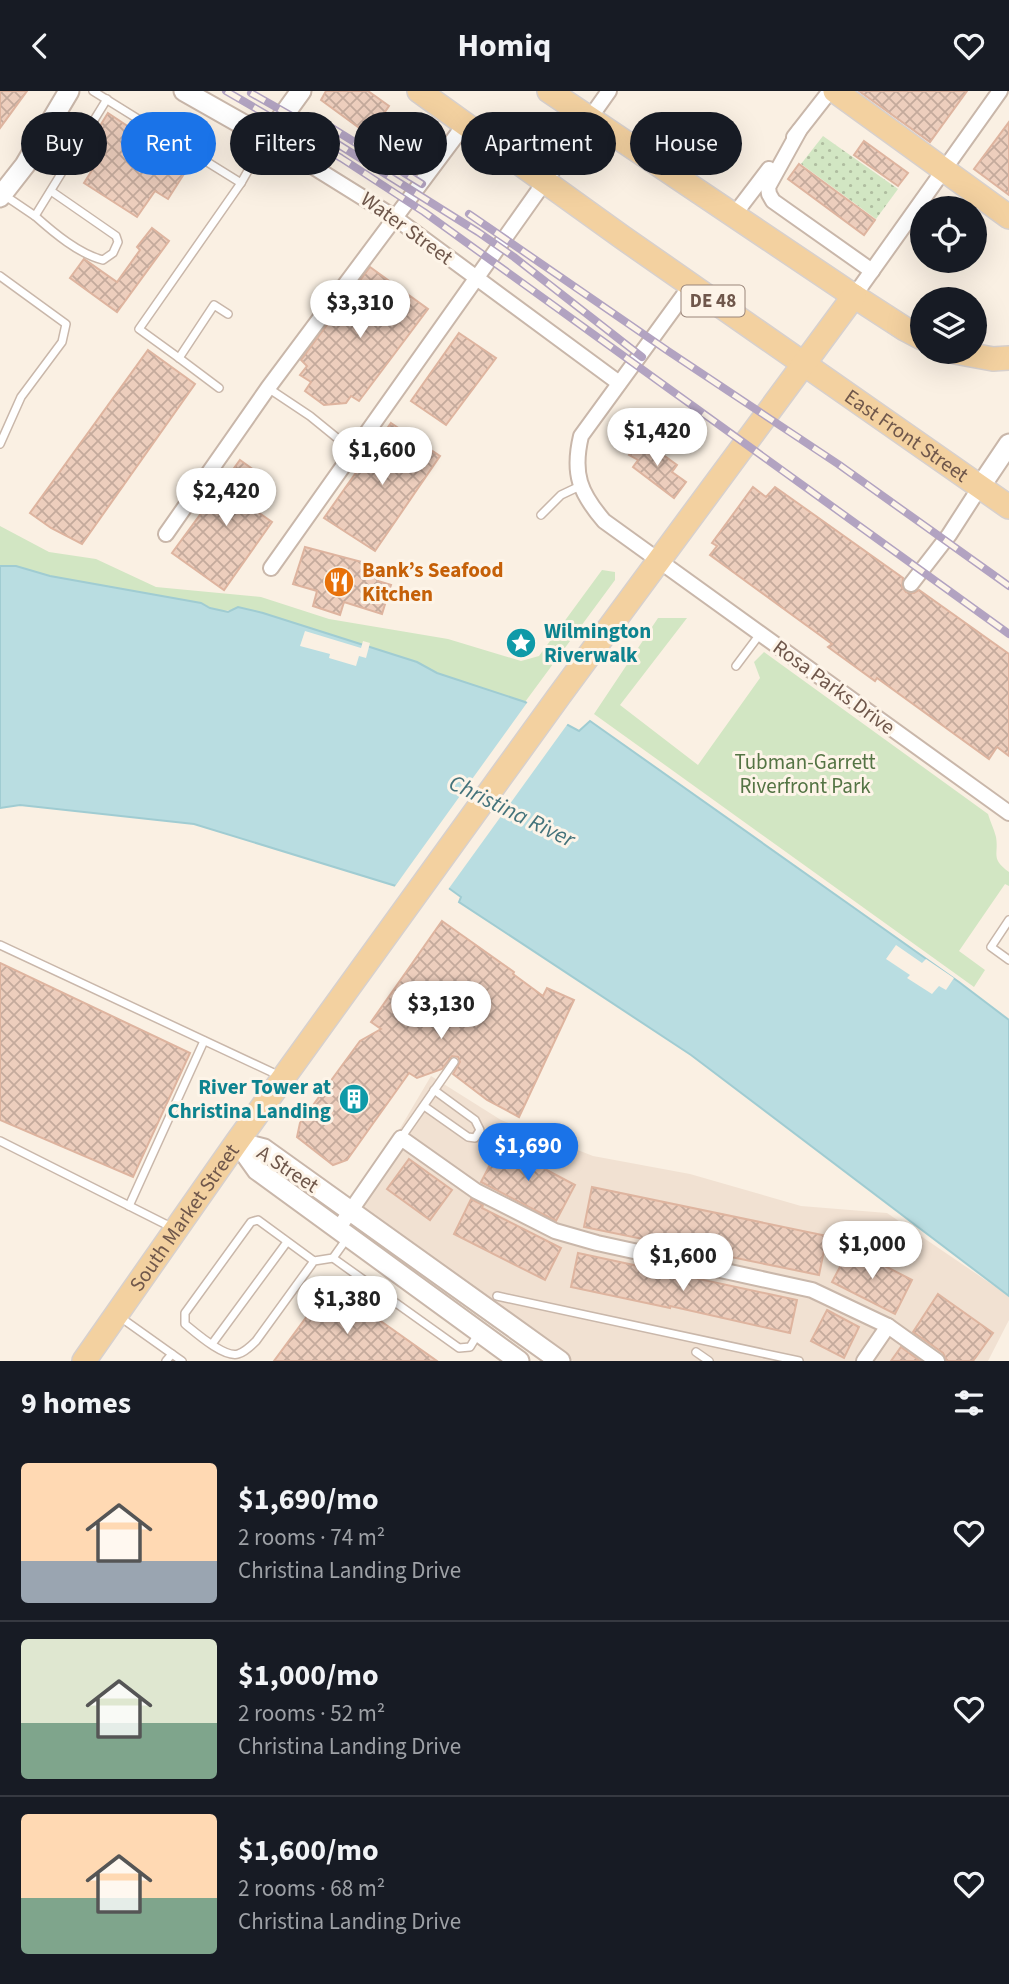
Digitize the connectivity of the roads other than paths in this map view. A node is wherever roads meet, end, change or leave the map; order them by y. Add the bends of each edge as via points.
1 (69, 91) edge
2 (93, 91) edge
3 (184, 91) edge
4 (302, 91) edge
5 (419, 91) edge
6 (549, 91) edge
7 (610, 91) edge
8 (833, 91) edge
9 (1000, 91) edge
10 (107, 99) junction
11 (286, 112) edge
12 (581, 112) edge
13 (594, 112) edge
14 (230, 117) edge
15 (461, 121) edge
16 (461, 129) edge
17 (799, 131) junction
18 (616, 136) edge
19 (944, 170) junction
20 (246, 175) edge
21 (328, 175) edge
22 (534, 175) edge
23 (549, 175) edge
24 (544, 182) junction
25 (241, 183) junction
26 (51, 191) junction
27 (1, 195) edge
28 (734, 215) junction
29 (36, 216) junction
30 (394, 217) junction
31 (1009, 217) edge
32 (872, 271) junction
33 (0, 276) edge
34 (476, 278) junction
35 (691, 285) junction
36 (854, 296) junction
37 (228, 314) dead end
38 (910, 332) edge
39 (179, 358) junction
40 (987, 358) edge
41 (1009, 358) edge
42 (804, 364) junction
43 (619, 383) junction
44 (219, 388) dead end
45 (268, 388) junction
46 (0, 444) edge
47 (1009, 444) edge
48 (354, 451) junction
49 (580, 486) junction
50 (980, 487) junction
51 (1009, 507) edge
52 (541, 515) dead end
53 (166, 534) dead end
54 (659, 561) junction
55 (271, 568) dead end
56 (911, 584) dead end
57 (760, 633) junction
58 (736, 666) dead end
59 (1009, 813) edge
60 (1009, 920) edge
61 (0, 945) edge
62 (1009, 960) edge
63 (204, 1041) junction
64 (454, 1062) dead end
65 (283, 1078) junction
66 (434, 1090) junction
67 (424, 1106) junction
68 (401, 1138) junction
69 (0, 1141) edge
70 (237, 1142) junction
71 (128, 1206) junction
72 (350, 1212) junction
73 (176, 1230) junction
74 (343, 1233) junction
75 (287, 1242) junction
76 (333, 1258) junction
77 (314, 1261) junction
78 (497, 1296) dead end
79 (117, 1315) junction
80 (888, 1326) junction
81 (479, 1332) junction
82 (212, 1344) junction
83 (696, 1352) dead end
84 (169, 1358) edge
85 (85, 1361) edge
86 (182, 1361) edge
87 (519, 1361) edge
88 (560, 1361) edge
89 (709, 1361) edge
90 (799, 1361) edge
91 (864, 1361) edge
92 (937, 1361) edge

1 - 27 street via 32,154
2 - 10 lane
3 - 14 street, Water Street
4 - 11 street
5 - 15 main road, DE 48
6 - 12 main road
7 - 13 street
8 - 17 street
8 - 19 main road
9 - 19 street
10 - 25 lane
10 - 26 lane
16 - 30 street
17 - 28 street
17 - 32 street via 768,187 769,194
18 - 28 main road
19 - 31 main road
19 - 32 street
20 - 25 lane
21 - 30 street, Water Street
22 - 24 main road, DE 48
23 - 24 street
24 - 34 street
24 - 35 main road, DE 48
25 - 39 lane via 139,329
26 - 29 lane
26 - 29 lane via 116,236 113,253 103,260 93,257
27 - 29 lane
28 - 36 main road
30 - 34 street, Water Street
30 - 45 street
32 - 36 street
33 - 46 lane via 66,324 62,342 21,397
34 - 43 street, Water Street
34 - 48 street
35 - 42 main road, DE 48
35 - 43 street
36 - 38 main road
36 - 42 main road, South Market Street
37 - 39 lane via 214,305
39 - 44 lane
40 - 41 main road
42 - 50 main road, East Front Street / DE 48
42 - 54 main road, South Market Street
43 - 49 street via 581,436
45 - 48 lane
45 - 53 street
47 - 50 street
48 - 55 street
49 - 52 lane via 561,495
49 - 54 street, Rosa Parks Drive via 604,521
50 - 51 main road, East Front Street / DE 48
50 - 56 street
54 - 57 street, Rosa Parks Drive
54 - 65 main road, South Market Street
57 - 58 lane
57 - 59 street, Rosa Parks Drive
60 - 62 lane via 991,947
61 - 63 lane
63 - 65 lane
63 - 71 lane
64 - 66 lane
65 - 70 main road, South Market Street
66 - 67 lane
66 - 67 lane via 475,1120 478,1135 468,1137
67 - 68 lane
68 - 72 street
68 - 80 street via 476,1191 571,1237 802,1286
69 - 71 lane
70 - 72 street, A Street via 264,1149
70 - 73 main road, South Market Street
70 - 74 street, A Street via 257,1170
71 - 73 lane
72 - 74 street
72 - 88 street, A Street
73 - 79 main road, South Market Street
74 - 76 lane
74 - 81 street, A Street
75 - 77 lane
75 - 82 lane
75 - 82 lane via 258,1220 251,1222 185,1313 185,1324
76 - 77 lane
76 - 81 lane via 459,1348 470,1347
77 - 82 lane via 246,1350 227,1354
78 - 90 lane
79 - 84 lane
79 - 85 main road, South Market Street
80 - 91 street
80 - 92 street
81 - 87 street, A Street
83 - 89 lane
84 - 86 lane

